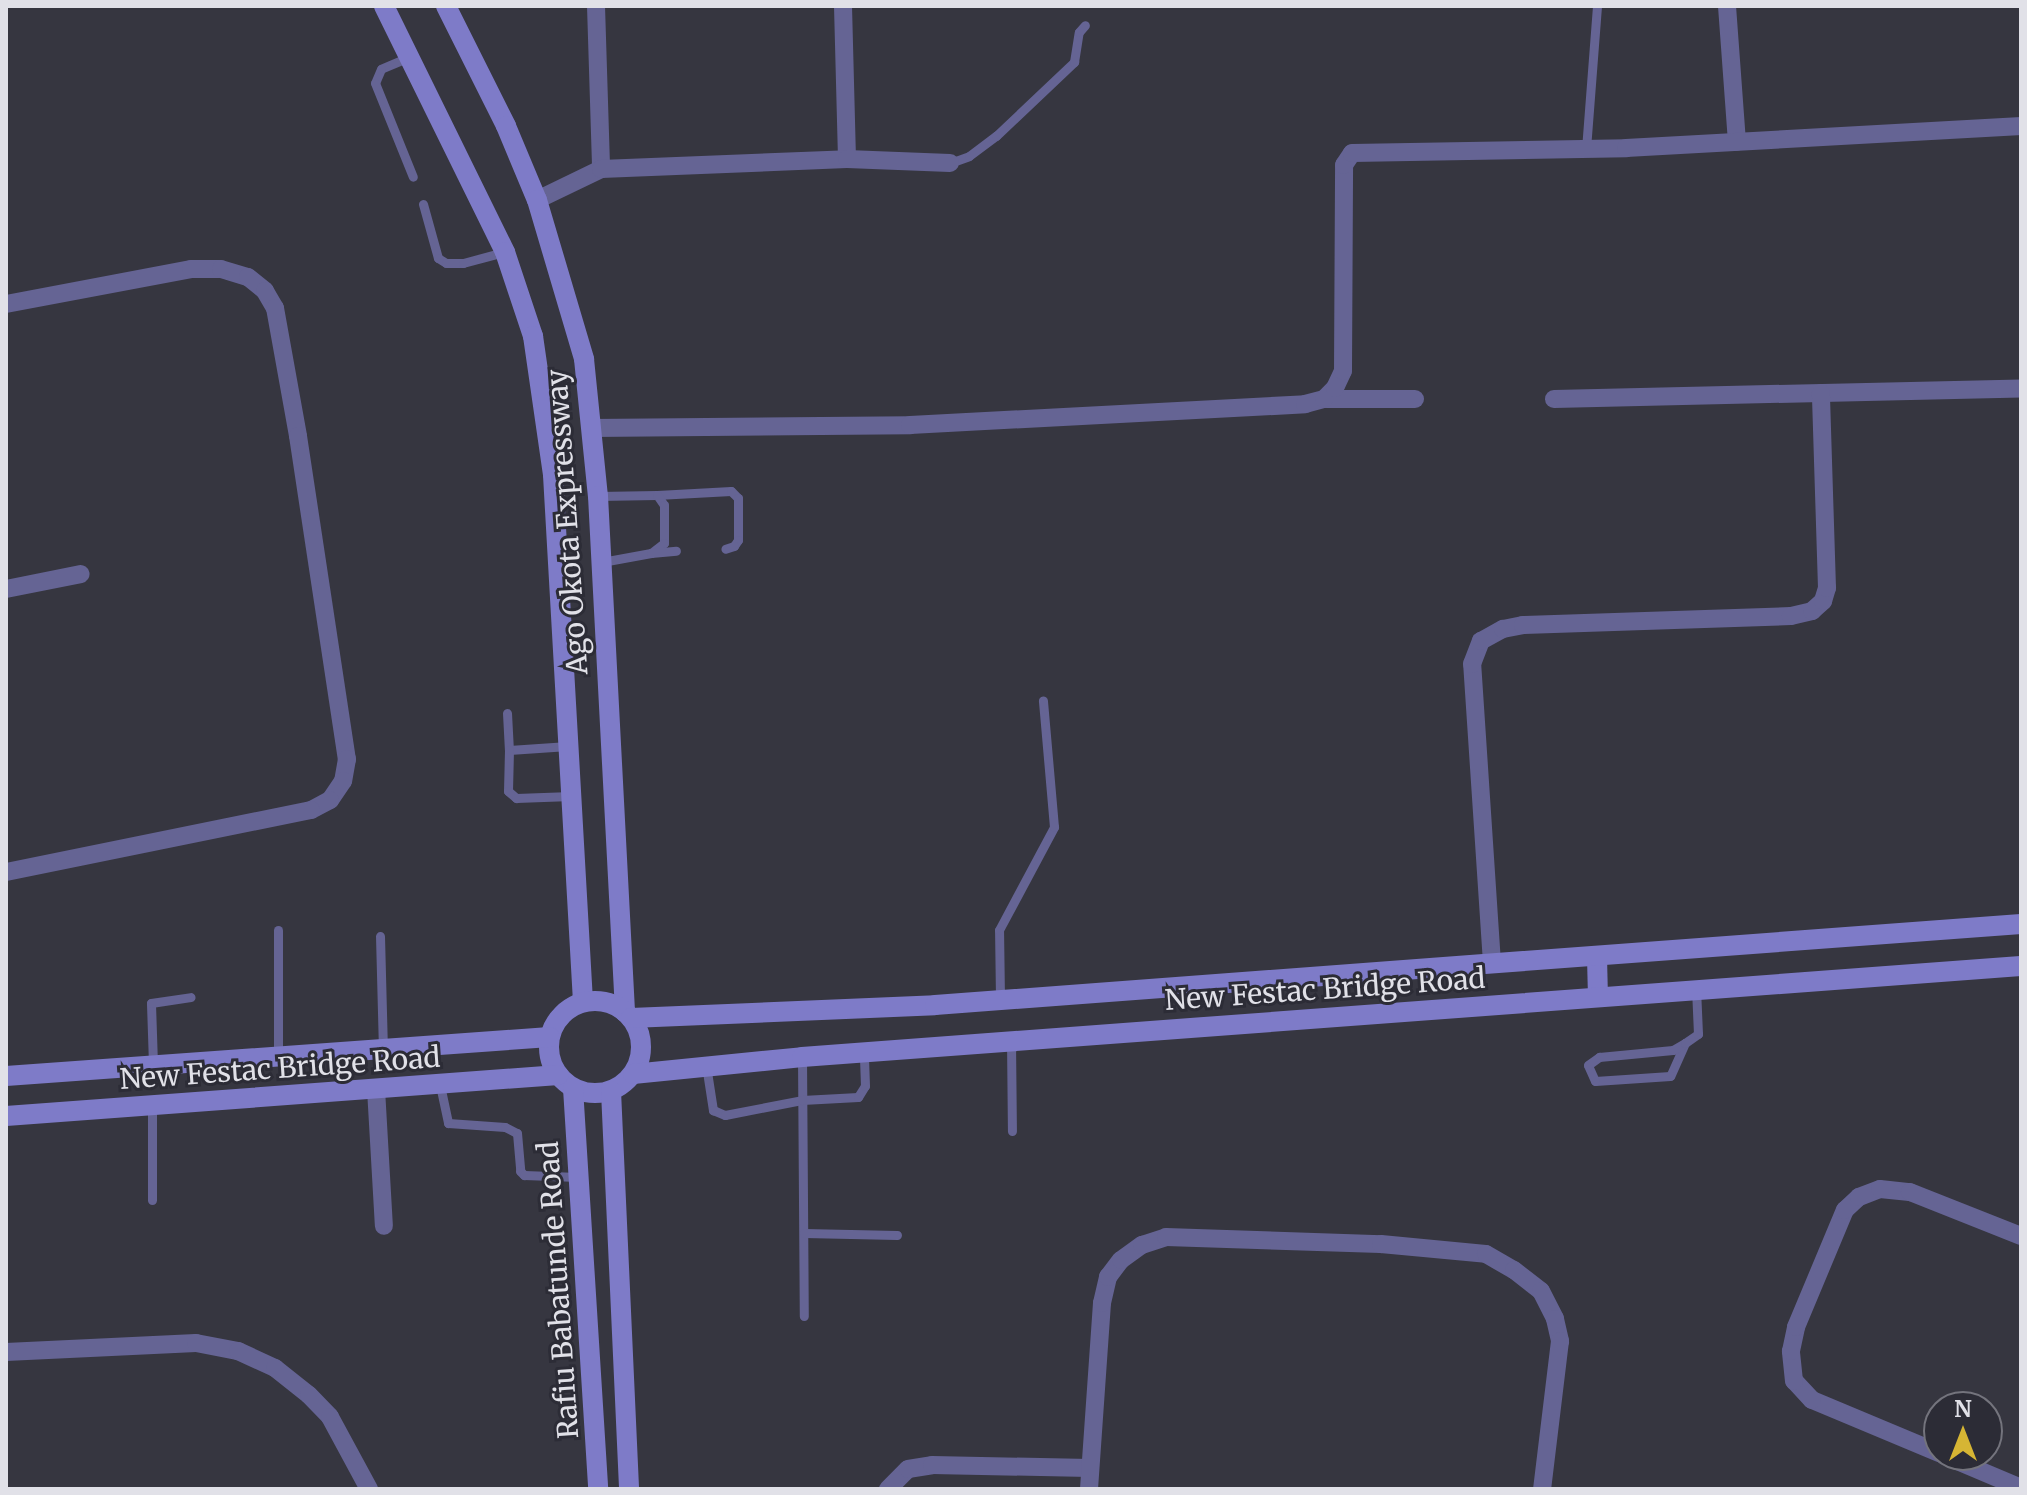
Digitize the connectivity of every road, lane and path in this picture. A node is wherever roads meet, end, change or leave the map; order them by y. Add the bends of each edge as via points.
1 (384, 6) edge
2 (446, 6) edge
3 (596, 6) edge
4 (843, 6) edge
5 (1597, 6) edge
6 (1727, 6) edge
7 (1085, 25) dead end
8 (409, 57) junction
9 (2021, 126) edge
10 (1737, 142) junction
11 (1586, 149) junction
12 (847, 159) junction
13 (950, 163) joint
14 (601, 169) junction
15 (413, 177) dead end
16 (537, 200) junction
17 (423, 204) dead end
18 (505, 252) junction
19 (6, 304) edge
20 (2021, 388) edge
21 (1821, 393) junction
22 (1324, 399) junction
23 (1415, 399) dead end
24 (1554, 399) dead end
25 (591, 428) junction
26 (657, 495) junction
27 (598, 496) junction
28 (725, 549) dead end
29 (676, 551) dead end
30 (651, 553) junction
31 (602, 562) junction
32 (81, 574) dead end
33 (6, 589) edge
34 (1043, 700) dead end
35 (507, 713) dead end
36 (568, 746) junction
37 (509, 750) junction
38 (571, 796) junction
39 (6, 872) edge
40 (2021, 924) edge
41 (278, 930) dead end
42 (380, 936) dead end
43 (1597, 957) junction
44 (1492, 963) junction
45 (2021, 966) edge
46 (1696, 989) junction
47 (191, 997) dead end
48 (1598, 997) junction
49 (1000, 998) junction
50 (583, 1002) junction
51 (628, 1015) junction
52 (550, 1037) junction
53 (1011, 1041) junction
54 (1685, 1043) junction
55 (383, 1048) junction
56 (864, 1052) junction
57 (278, 1055) junction
58 (802, 1057) junction
59 (153, 1064) junction
60 (706, 1065) junction
61 (633, 1074) junction
62 (6, 1076) edge
63 (566, 1082) junction
64 (440, 1085) junction
65 (376, 1089) junction
66 (611, 1091) junction
67 (802, 1100) junction
68 (152, 1105) junction
69 (6, 1116) edge
70 (1012, 1131) dead end
71 (580, 1177) junction
72 (152, 1200) dead end
73 (384, 1226) dead end
74 (804, 1233) junction
75 (897, 1235) dead end
76 (2021, 1236) edge
77 (804, 1316) dead end
78 (6, 1352) edge
79 (1923, 1446) edge
80 (1090, 1468) junction
81 (1981, 1471) edge
82 (2021, 1488) edge
83 (369, 1489) edge
84 (598, 1489) edge
85 (629, 1489) edge
86 (888, 1489) edge
87 (1089, 1489) edge
88 (1542, 1489) edge

1 - 8 main road, Ago Okota Expressway
2 - 16 main road, Ago Okota Expressway
3 - 14 street
4 - 12 street
5 - 11 lane
6 - 10 street
7 - 13 lane via 1074,62 996,136
8 - 15 lane via 381,69 375,83
8 - 18 main road, Ago Okota Expressway
9 - 10 street
10 - 11 street
11 - 22 street via 1352,153 1344,165 1345,352 1335,388
12 - 13 street
12 - 14 street
14 - 16 street
16 - 25 main road, Ago Okota Expressway via 584,359
17 - 18 lane via 438,258 446,263
18 - 36 main road, Ago Okota Expressway via 533,336 547,419
19 - 39 street via 191,269 221,269 248,277 265,291 275,308 293,407 347,759 343,781 330,800 311,810
20 - 21 street
21 - 24 street
21 - 44 street via 1827,588 1812,611 1523,625 1481,641 1472,664
22 - 23 street
22 - 25 street via 910,425
25 - 27 main road, Ago Okota Expressway
26 - 27 lane
26 - 28 lane via 731,491 738,498 738,540
26 - 30 lane via 664,505 664,543
27 - 31 main road, Ago Okota Expressway
29 - 30 lane
30 - 31 lane
31 - 51 main road, Ago Okota Expressway
32 - 33 street
34 - 49 lane via 1054,827 999,930
35 - 37 lane
36 - 37 lane
36 - 38 main road, Ago Okota Expressway
37 - 38 lane via 511,796
38 - 50 main road, Ago Okota Expressway
40 - 43 main road
41 - 57 lane
42 - 55 lane
43 - 44 main road
43 - 48 main road
44 - 49 main road
45 - 46 main road, New Festac Bridge Road
46 - 48 main road, New Festac Bridge Road
46 - 54 lane via 1698,1034
47 - 59 lane via 151,1003
48 - 53 main road, New Festac Bridge Road
49 - 51 main road via 935,1005
50 - 51 main road via 598,1001
50 - 52 main road via 556,1021
51 - 61 main road via 640,1036 641,1055
52 - 55 main road, New Festac Bridge Road
52 - 63 main road via 549,1057
53 - 56 main road, New Festac Bridge Road
53 - 70 lane
54 - 54 lane via 1673,1050 1599,1057 1588,1065 1595,1081 1670,1076
55 - 57 main road, New Festac Bridge Road
56 - 58 main road, New Festac Bridge Road
56 - 67 lane via 865,1086 858,1097
57 - 59 main road, New Festac Bridge Road
58 - 60 main road, New Festac Bridge Road
58 - 67 lane
59 - 62 main road, New Festac Bridge Road
60 - 61 main road, New Festac Bridge Road
60 - 67 lane via 713,1110 725,1115
61 - 66 main road
63 - 64 main road, New Festac Bridge Road
63 - 66 main road via 586,1092
63 - 71 main road, Rafiu Babatunde Road
64 - 65 main road, New Festac Bridge Road
64 - 71 lane via 448,1123 505,1127 517,1133 524,1175
65 - 68 main road, New Festac Bridge Road
65 - 73 street
66 - 85 main road, Rafiu Babatunde Road
67 - 74 lane
68 - 69 main road, New Festac Bridge Road
68 - 72 lane
71 - 84 main road, Rafiu Babatunde Road
74 - 75 lane
74 - 77 lane
76 - 79 street via 1910,1192 1880,1189 1845,1210 1796,1327 1791,1351 1794,1381 1812,1400
78 - 83 street via 196,1343 238,1351 275,1368 330,1417
80 - 86 street via 932,1465 908,1469
80 - 87 street
80 - 88 street via 1102,1303 1108,1277 1121,1260 1166,1237 1381,1244 1486,1254 1541,1291 1560,1341
81 - 82 street

